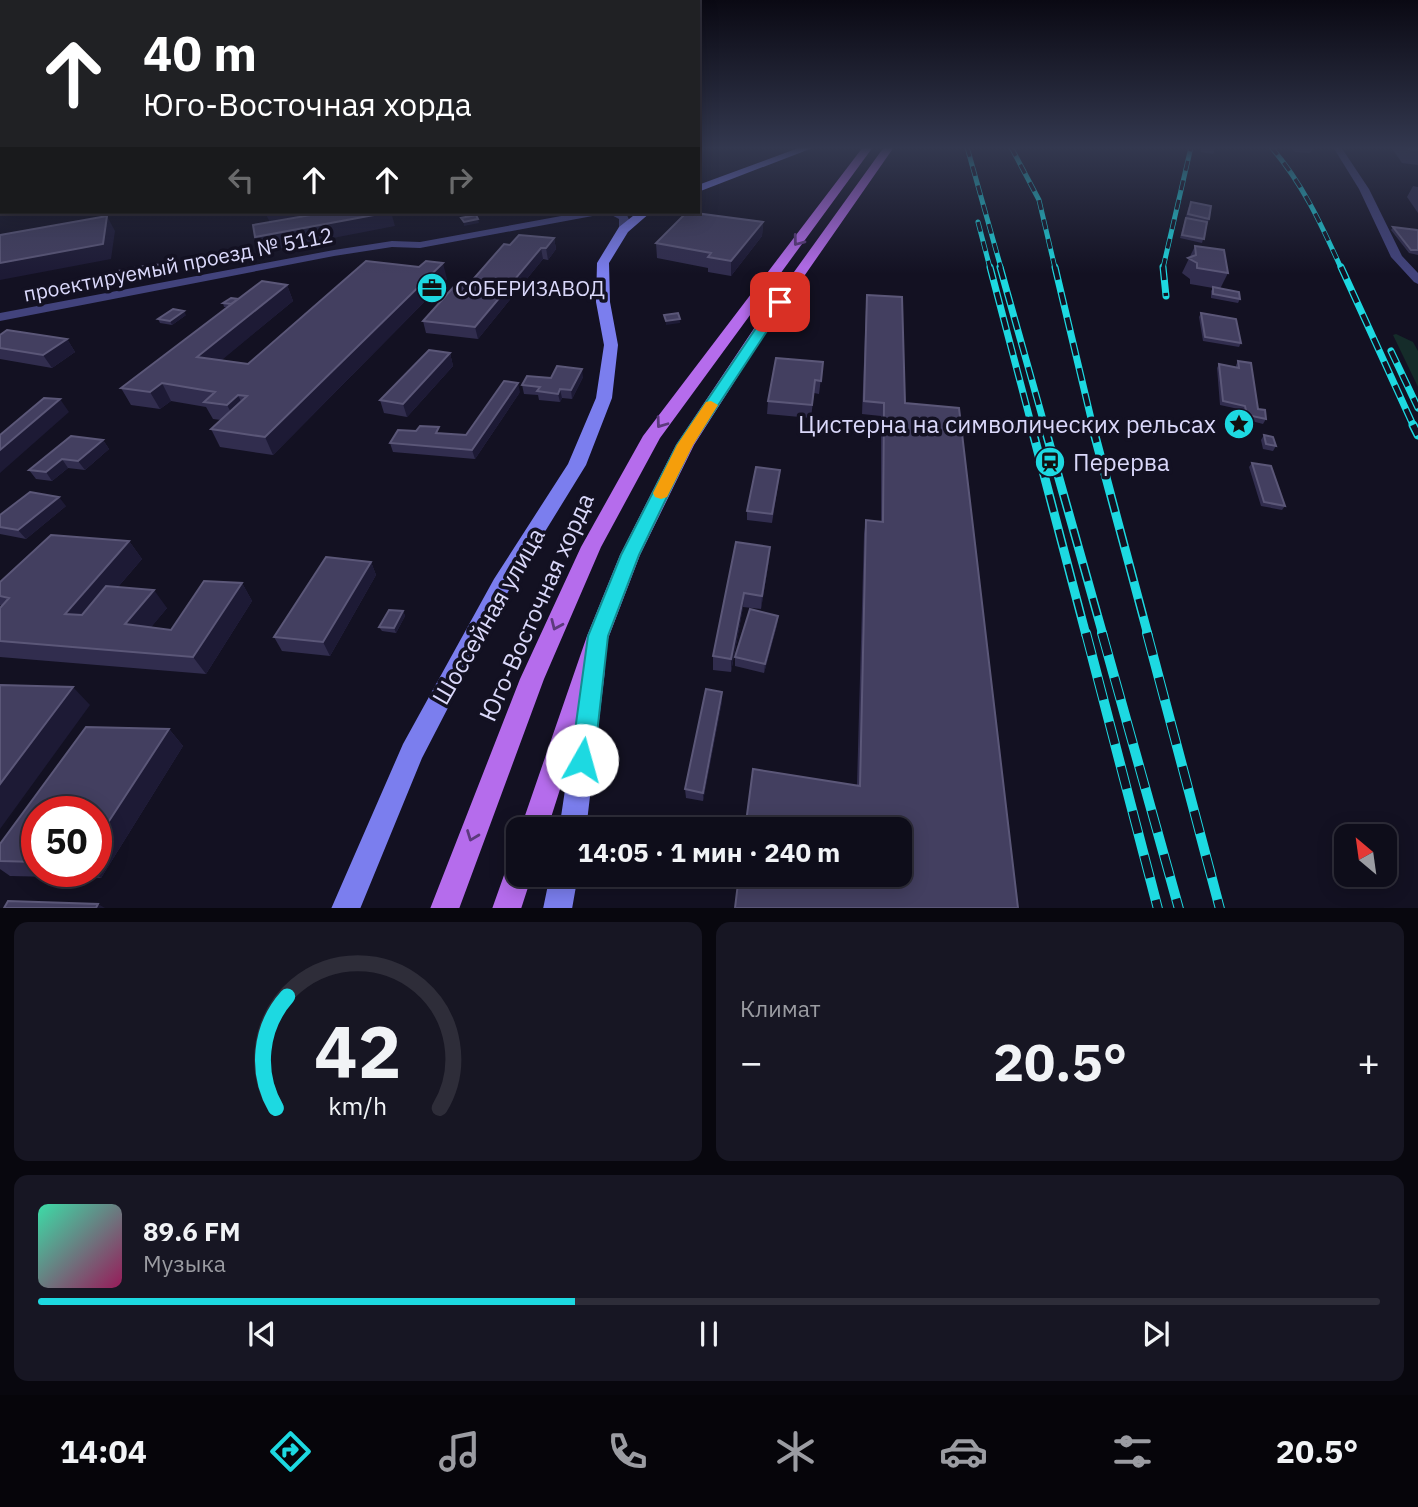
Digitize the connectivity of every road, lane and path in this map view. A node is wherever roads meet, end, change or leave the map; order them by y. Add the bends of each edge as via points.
1 (835, 189) edge
2 (859, 189) edge
3 (1364, 189) edge
4 (587, 214) edge
5 (639, 214) edge
6 (617, 221) edge
7 (1418, 280) edge
8 (0, 317) edge
9 (598, 636) junction
10 (537, 817) edge
11 (574, 817) edge
12 (513, 887) edge
13 (561, 887) edge
14 (345, 908) edge
15 (444, 908) edge
16 (506, 908) edge
17 (557, 908) edge

1 -> 15 main road, Юго-Восточная хорда via 652,436 591,547 532,679
2 - 9 main road via 685,445 630,555
3 - 7 street via 1397,257
4 - 8 street, проектируемый проезд № 5112 via 420,245 392,244 334,253
5 - 6 main road, Шоссейная улица
6 - 14 main road, Шоссейная улица via 603,263 603,302 611,345 604,398 577,466 501,585 412,752
9 - 10 main road
9 - 11 main road
12 - 16 main road
13 - 17 main road

